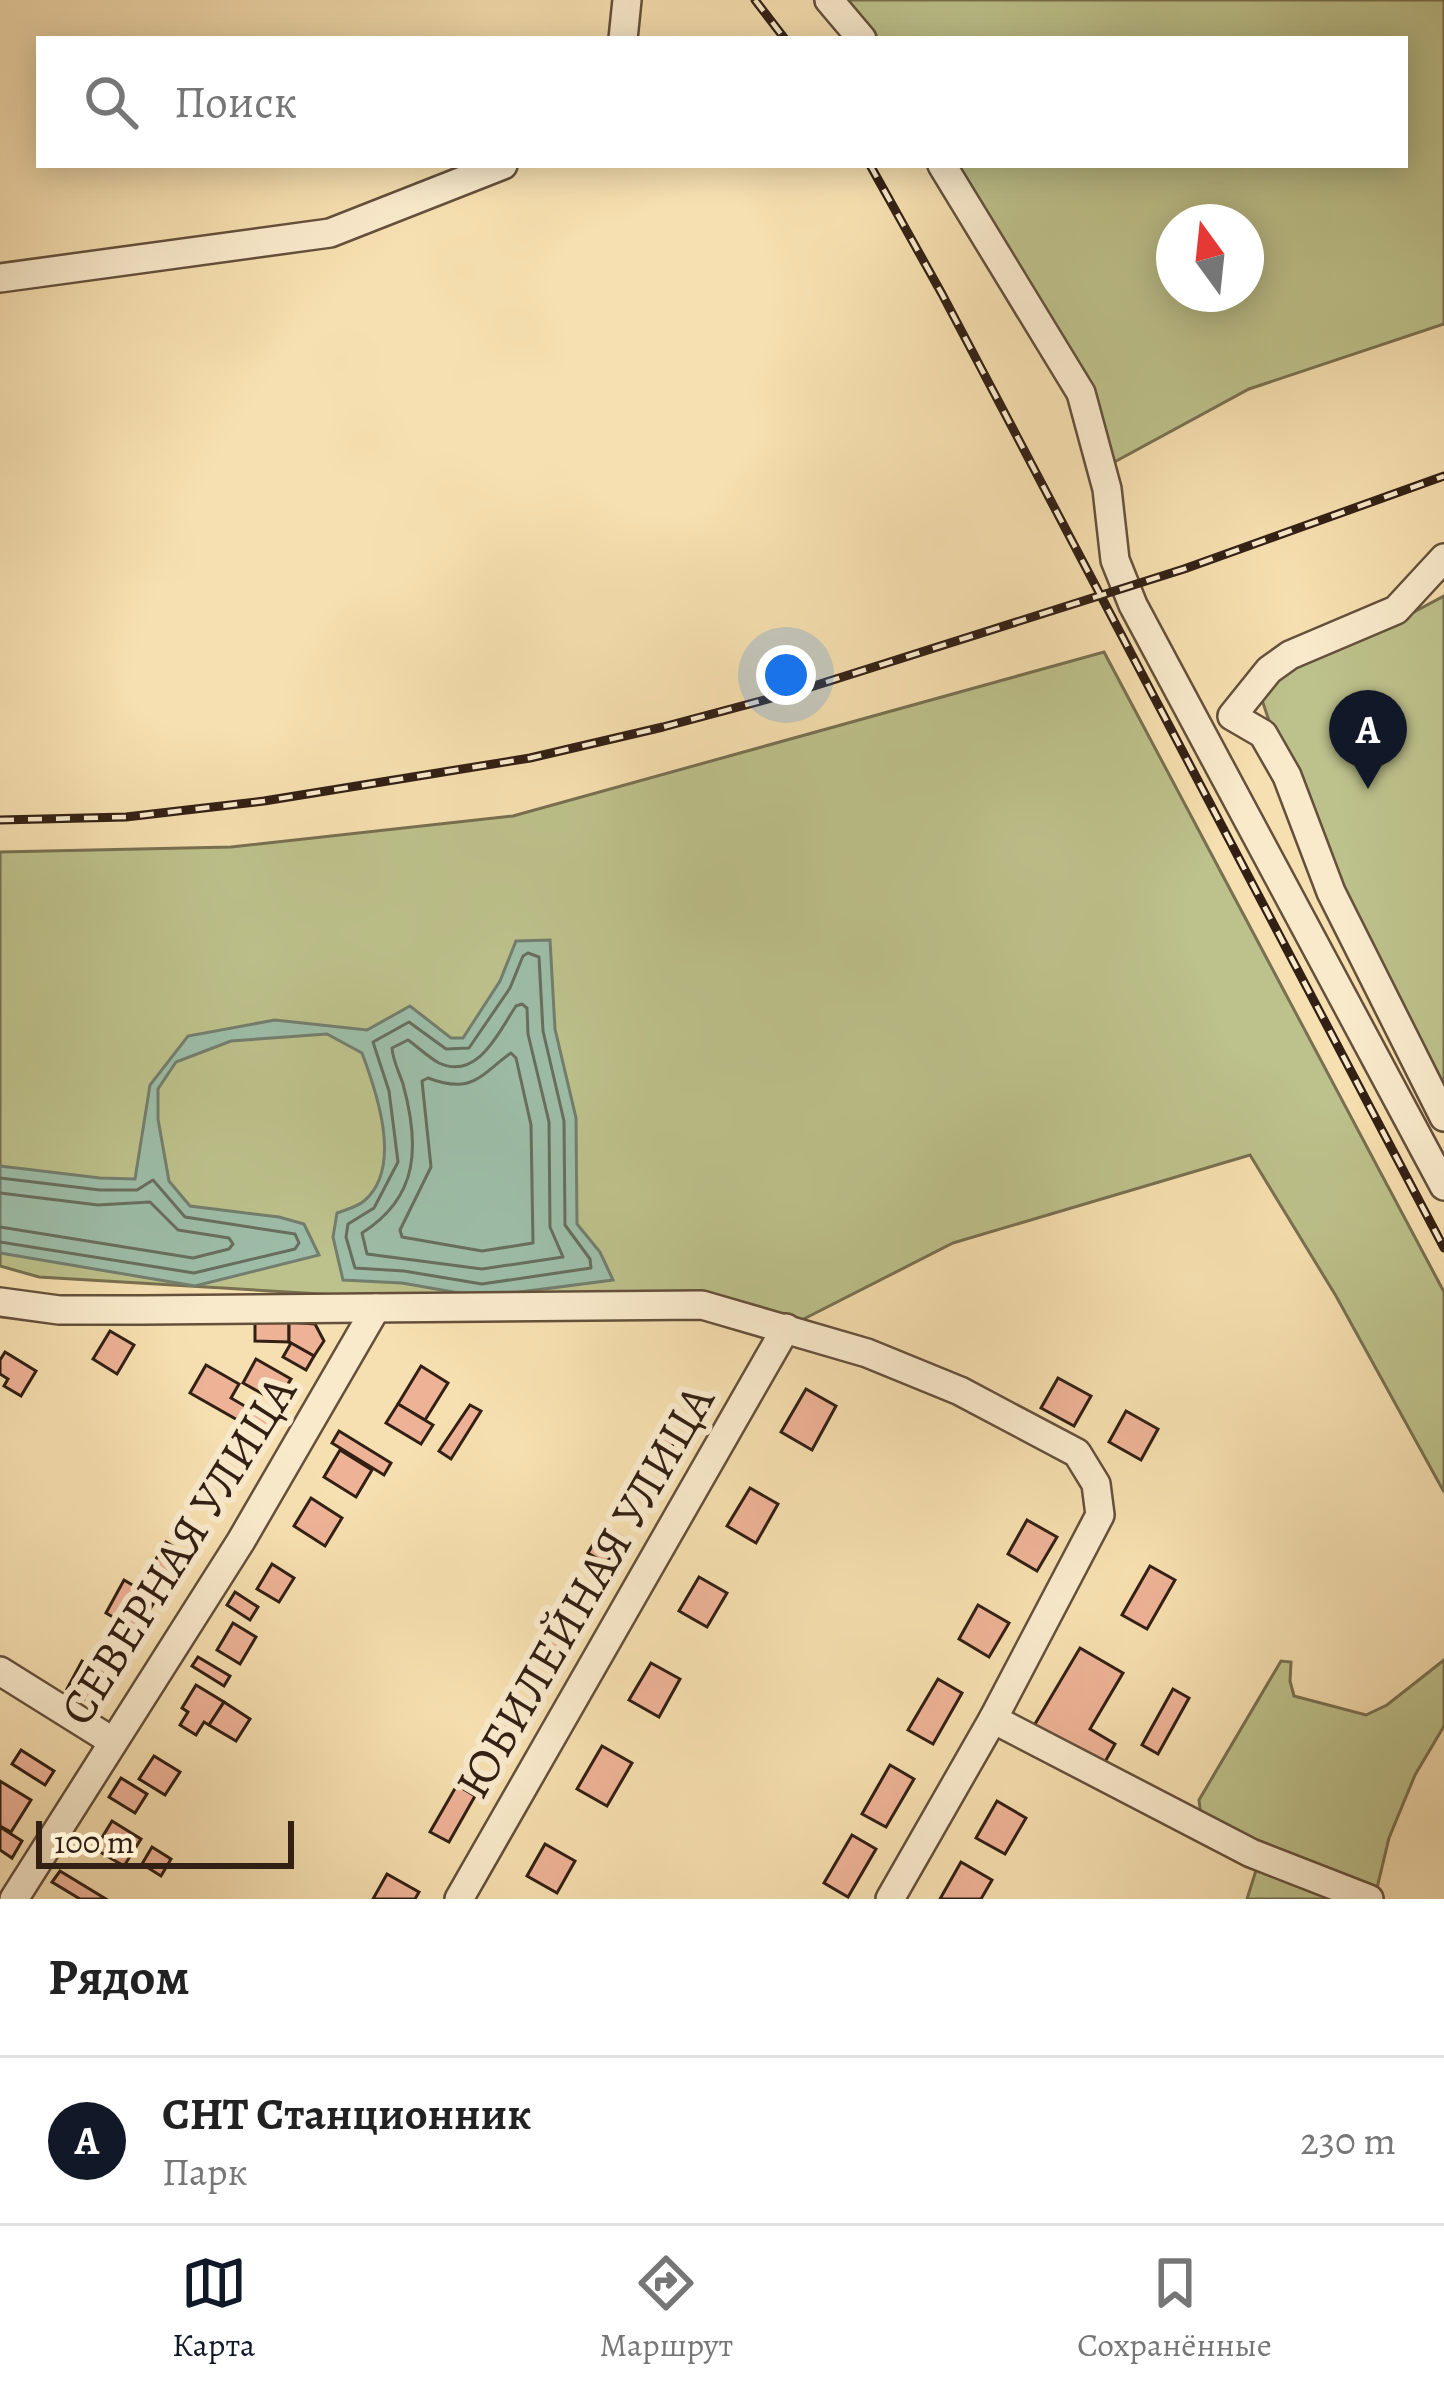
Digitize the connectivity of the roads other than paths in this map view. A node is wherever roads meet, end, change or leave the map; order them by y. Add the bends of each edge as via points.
1 (627, 0) edge
2 (829, 0) edge
3 (623, 36) edge
4 (859, 36) edge
5 (494, 168) edge
6 (944, 168) edge
7 (0, 278) edge
8 (1444, 558) edge
9 (1232, 716) junction
10 (1199, 723) junction
11 (1444, 1117) edge
12 (1444, 1186) edge
13 (1, 1305) edge
14 (376, 1308) junction
15 (786, 1328) junction
16 (0, 1672) edge
17 (993, 1719) junction
18 (112, 1741) junction
19 (14, 1899) edge
20 (459, 1899) edge
21 (890, 1899) edge
22 (1369, 1899) edge

1 - 3 street
2 - 4 street
5 - 7 street via 330,232
6 - 10 street via 1082,393 1115,560
8 - 9 street via 1396,610 1269,670
9 - 10 street
9 - 11 street via 1263,734 1287,776 1330,892
10 - 12 street
13 - 14 street
14 - 15 street via 702,1305
14 - 18 street, СЕВЕРНАЯ УЛИЦА via 241,1541
15 - 17 street via 960,1390 1077,1453 1096,1484 1100,1515
15 - 20 street, ЮБИЛЕЙНАЯ УЛИЦА
16 - 18 street
17 - 21 street
17 - 22 street via 1251,1853
18 - 19 street, СЕВЕРНАЯ УЛИЦА

